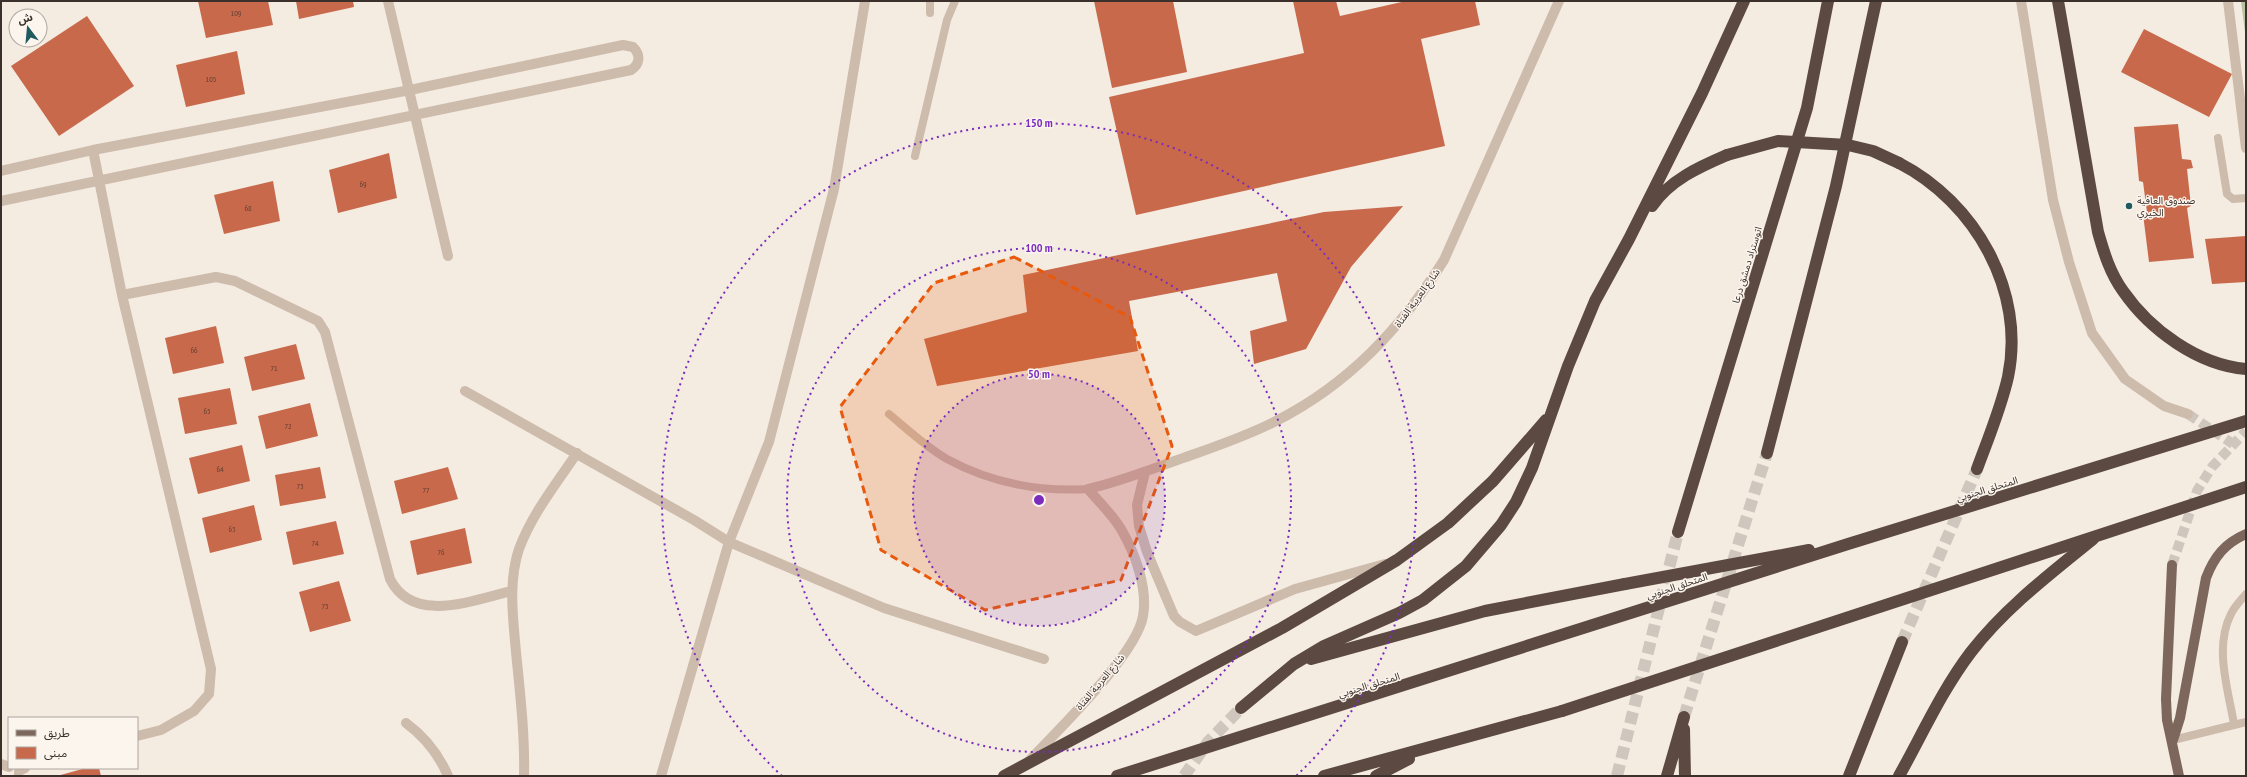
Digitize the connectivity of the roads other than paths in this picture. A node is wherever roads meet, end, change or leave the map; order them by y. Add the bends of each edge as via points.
1 (388, 1) edge
2 (865, 1) edge
3 (930, 1) edge
4 (955, 1) edge
5 (1559, 1) edge
6 (1744, 1) edge
7 (1828, 1) edge
8 (1876, 1) edge
9 (2021, 1) edge
10 (2058, 1) edge
11 (2228, 1) edge
12 (930, 13) dead end
13 (410, 90) junction
14 (416, 116) junction
15 (2218, 138) dead end
16 (2246, 148) edge
17 (93, 150) junction
18 (916, 156) dead end
19 (1, 171) edge
20 (100, 179) junction
21 (2246, 198) edge
22 (1, 201) edge
23 (1629, 239) junction
24 (448, 256) dead end
25 (122, 295) junction
26 (2246, 369) edge
27 (465, 390) dead end
28 (889, 414) dead end
29 (2188, 414) tunnel mouth
30 (1549, 417) junction
31 (2246, 421) edge
32 (577, 453) junction
33 (1767, 453) tunnel mouth
34 (1977, 469) tunnel mouth
35 (1145, 472) junction
36 (2246, 487) edge
37 (1088, 489) junction
38 (1678, 532) tunnel mouth
39 (2246, 534) edge
40 (2093, 538) junction
41 (729, 542) junction
42 (1848, 544) junction
43 (1147, 552) junction
44 (1133, 557) junction
45 (1397, 560) junction
46 (2172, 565) tunnel mouth
47 (512, 591) junction
48 (2246, 594) edge
49 (1902, 642) tunnel mouth
50 (1044, 658) dead end
51 (1294, 664) junction
52 (1241, 708) tunnel mouth
53 (2246, 722) edge
54 (406, 723) dead end
55 (2234, 724) junction
56 (138, 736) edge
57 (2173, 740) junction
58 (1427, 749) junction
59 (1024, 767) junction
60 (448, 776) edge
61 (524, 776) edge
62 (662, 776) edge
63 (1004, 776) edge
64 (1117, 776) edge
65 (1324, 776) edge
66 (1376, 776) edge
67 (1667, 776) edge
68 (1685, 776) edge
69 (1849, 776) edge
70 (1899, 776) edge
71 (2179, 776) edge

1 - 13 street
2 - 41 street via 832,196 769,442
3 - 12 lane
4 - 18 lane via 947,20
5 - 35 street, شارع العربية الفتاة via 1444,260 1399,324 1372,353 1311,402 1241,437
6 - 23 highway via 1702,93
7 - 38 highway, اتوستراد دمشق درعا via 1807,108
8 - 33 highway via 1836,186
9 - 29 street via 2053,200 2069,262 2092,333 2125,380 2164,406
10 - 26 highway via 2098,232 2107,263 2122,291 2142,315 2166,336 2200,356
11 - 16 street
13 - 14 street
13 - 14 street via 623,45 633,47 639,56 638,62 631,70
13 - 17 street
14 - 20 street
14 - 24 street
15 - 21 lane via 2226,194 2233,199
17 - 19 street
17 - 20 street
20 - 22 street
20 - 25 street
23 - 30 highway via 1596,301
23 - 34 highway, bridge via 1659,195 1693,170 1727,155 1778,141 1848,145 1873,151 1925,178 1962,212 1980,237 1993,261 2008,303 2012,342 2008,376
25 - 47 street via 216,277 235,280 318,321 326,332 390,579 397,592 423,606 437,607
25 - 56 street via 211,669 209,694 194,711 161,730
27 - 32 street
28 - 37 lane via 946,458 975,473 1016,485
30 - 45 highway via 1493,481 1448,523
30 - 51 highway via 1532,468 1516,502 1493,536 1466,566 1423,600 1324,646
31 - 42 highway, المتحلق الجنوبي, bridge
32 - 41 street
32 - 47 street via 538,510 528,530 519,550
35 - 37 street, شارع العربية الفتاة
35 - 43 street via 1137,516
36 - 40 highway, bridge
37 - 44 street, شارع العربية الفتاة via 1114,519
39 - 57 main road via 2232,541 2220,552 2211,564 2206,578 2180,718
40 - 58 highway, bridge via 1562,711
40 - 70 highway via 2027,592 1970,653 1948,686
41 - 50 street via 884,608
41 - 62 street
42 - 51 highway, bridge via 1485,611
42 - 64 highway, المتحلق الجنوبي, bridge
43 - 44 street
43 - 45 street via 1174,616 1196,631 1295,589
44 - 59 street, شارع العربية الفتاة via 1144,598 1143,618 1132,641 1102,682
45 - 59 highway via 1282,628
46 - 57 main road via 2166,698 2167,720
47 - 61 street via 524,737
48 - 55 lane via 2231,614 2223,641 2223,662
49 - 69 highway
51 - 52 highway
53 - 55 lane
54 - 60 street via 428,744
55 - 57 lane
57 - 71 main road
58 - 65 highway
58 - 66 highway
59 - 63 highway
67 - 68 highway via 1684,717

